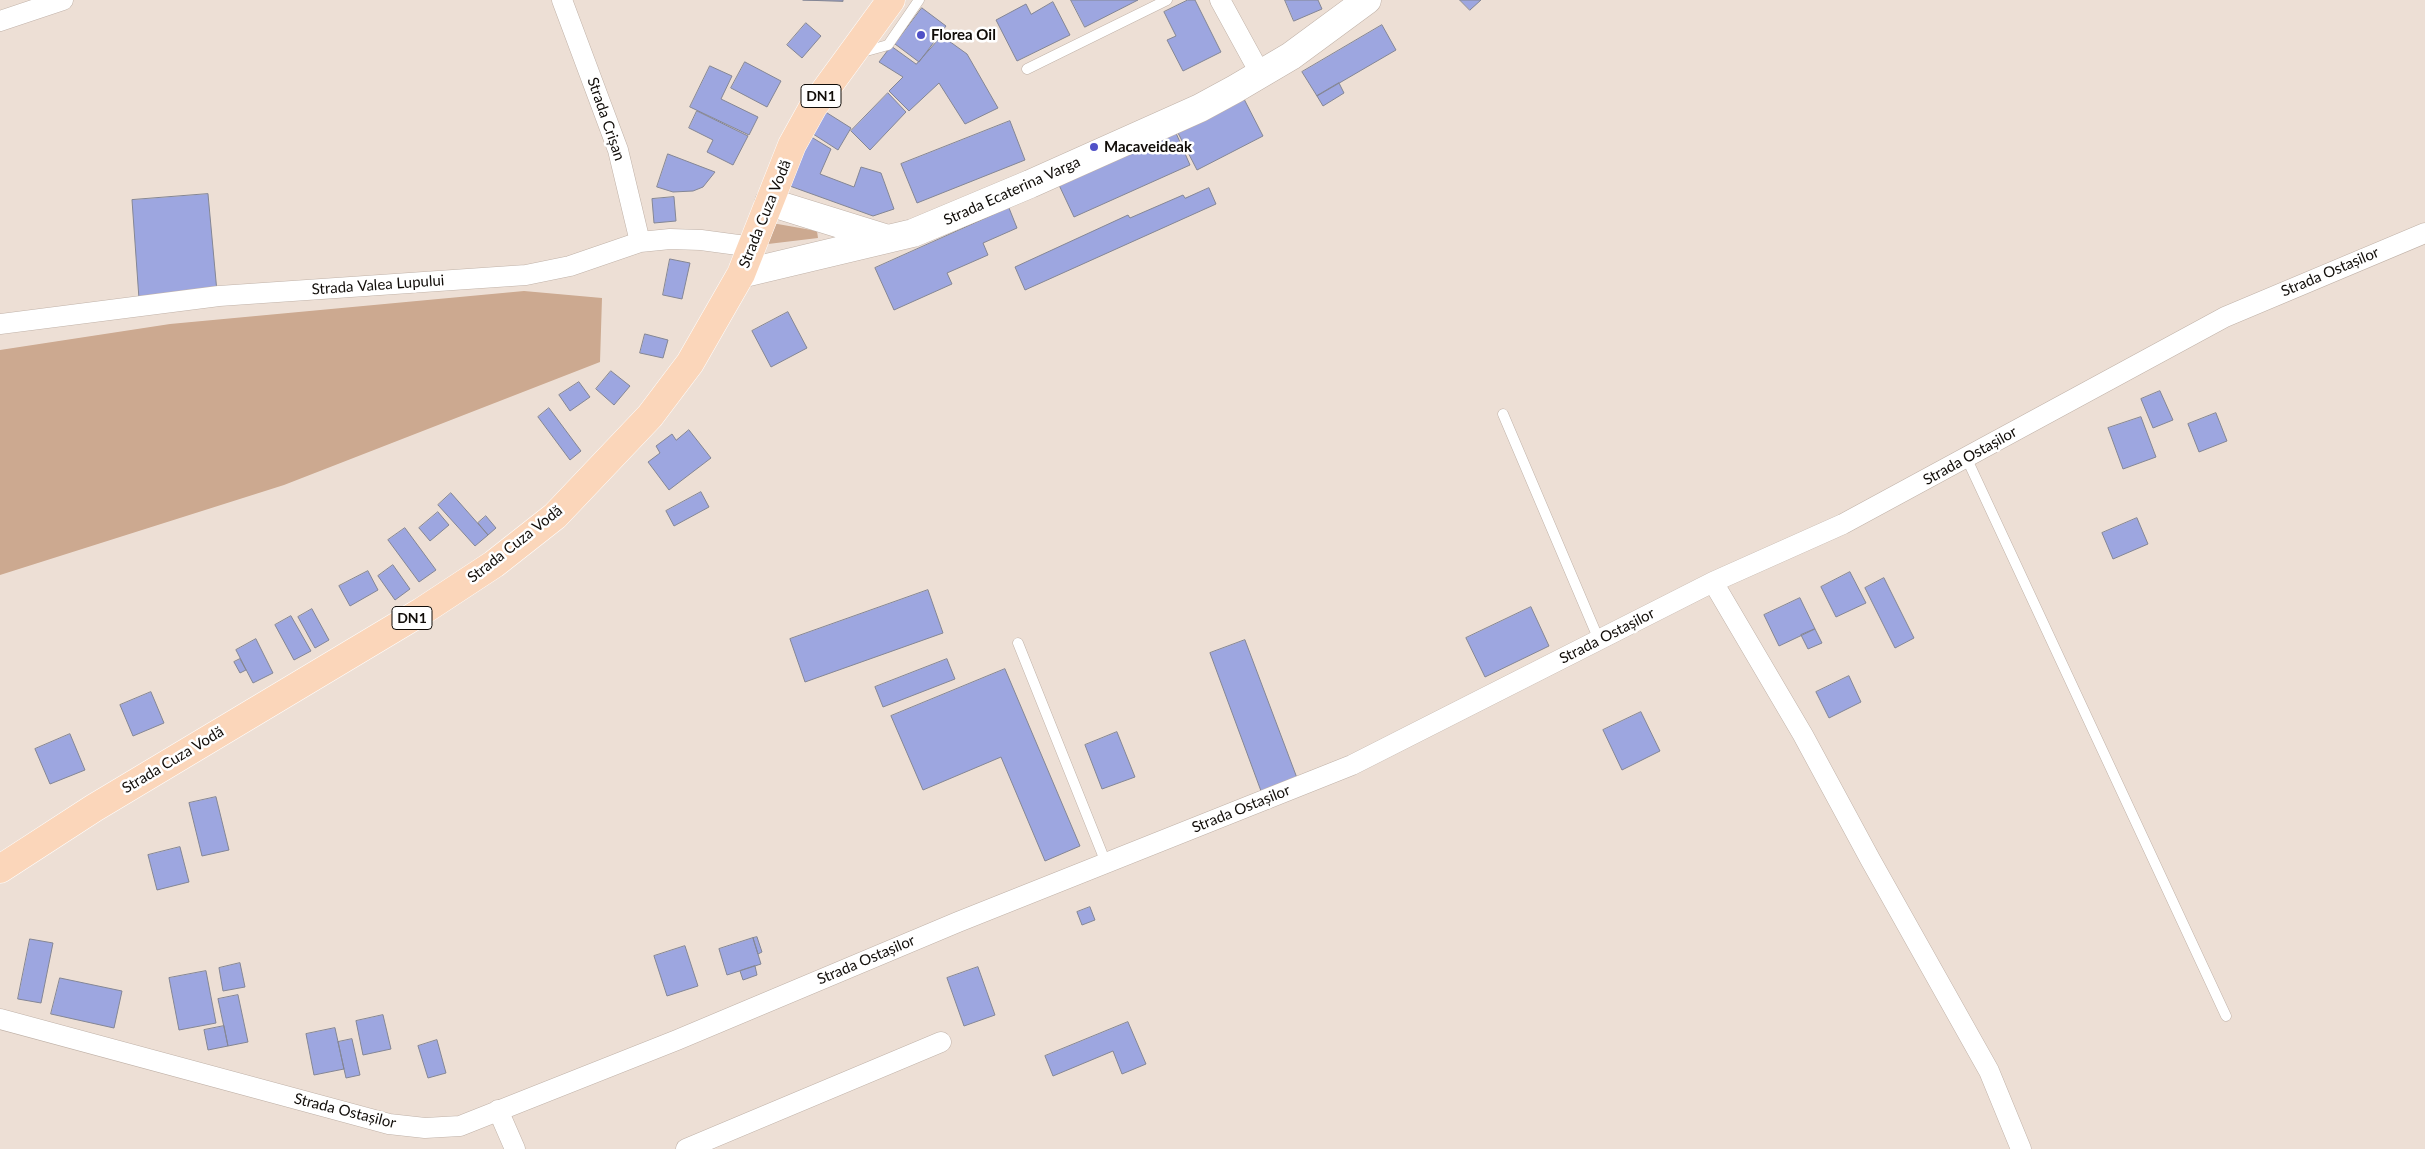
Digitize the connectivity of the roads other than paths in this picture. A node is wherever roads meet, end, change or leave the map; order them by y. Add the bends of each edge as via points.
1 (63, 0) edge
2 (562, 0) edge
3 (891, 0) edge
4 (919, 0) edge
5 (1167, 0) edge
6 (1220, 0) edge
7 (1367, 0) edge
8 (0, 21) edge
9 (851, 56) junction
10 (1027, 69) dead end
11 (1261, 75) junction
12 (769, 202) junction
13 (2425, 233) edge
14 (886, 238) junction
15 (640, 242) junction
16 (753, 247) junction
17 (741, 274) junction
18 (0, 324) edge
19 (1502, 414) dead end
20 (1966, 457) junction
21 (1713, 582) junction
22 (1599, 640) junction
23 (1018, 643) dead end
24 (1106, 863) junction
25 (0, 869) edge
26 (2226, 1016) dead end
27 (0, 1019) edge
28 (941, 1042) dead end
29 (498, 1110) junction
30 (2017, 1147) edge
31 (515, 1149) edge
32 (686, 1149) edge

1 - 8 street
2 - 15 street, Strada Crișan via 618,150
3 - 9 main road, Strada Cuza Vodă / DN1
4 - 9 lane via 888,45
5 - 10 lane
6 - 11 street
7 - 11 main road, Strada Ecaterina Varga
9 - 12 main road, Strada Cuza Vodă / DN1 via 813,107 792,145
11 - 14 main road, Strada Ecaterina Varga via 1200,108 1021,188 913,233
12 - 14 main road, Strada Ecaterina Varga
12 - 16 main road, Strada Cuza Vodă / DN1
13 - 20 street, Strada Ostașilor via 2225,317
14 - 17 main road, Strada Ecaterina Varga
15 - 16 street, Strada Valea Lupului via 701,240
15 - 18 street, Strada Valea Lupului via 570,266 526,275 219,296
16 - 17 main road, Strada Cuza Vodă / DN1
17 - 25 main road, Strada Cuza Vodă / DN1 via 690,363 650,416 555,516 494,564 421,612 94,808
19 - 22 lane
20 - 21 street, Strada Ostașilor via 1843,524
20 - 26 lane
21 - 22 street, Strada Ostașilor
21 - 30 street via 1803,735 1989,1071
22 - 24 street, Strada Ostașilor via 1352,765
23 - 24 lane
24 - 29 street, Strada Ostașilor via 677,1040
27 - 29 street, Strada Ostașilor via 389,1124 425,1128 460,1126
28 - 32 street
29 - 31 street

